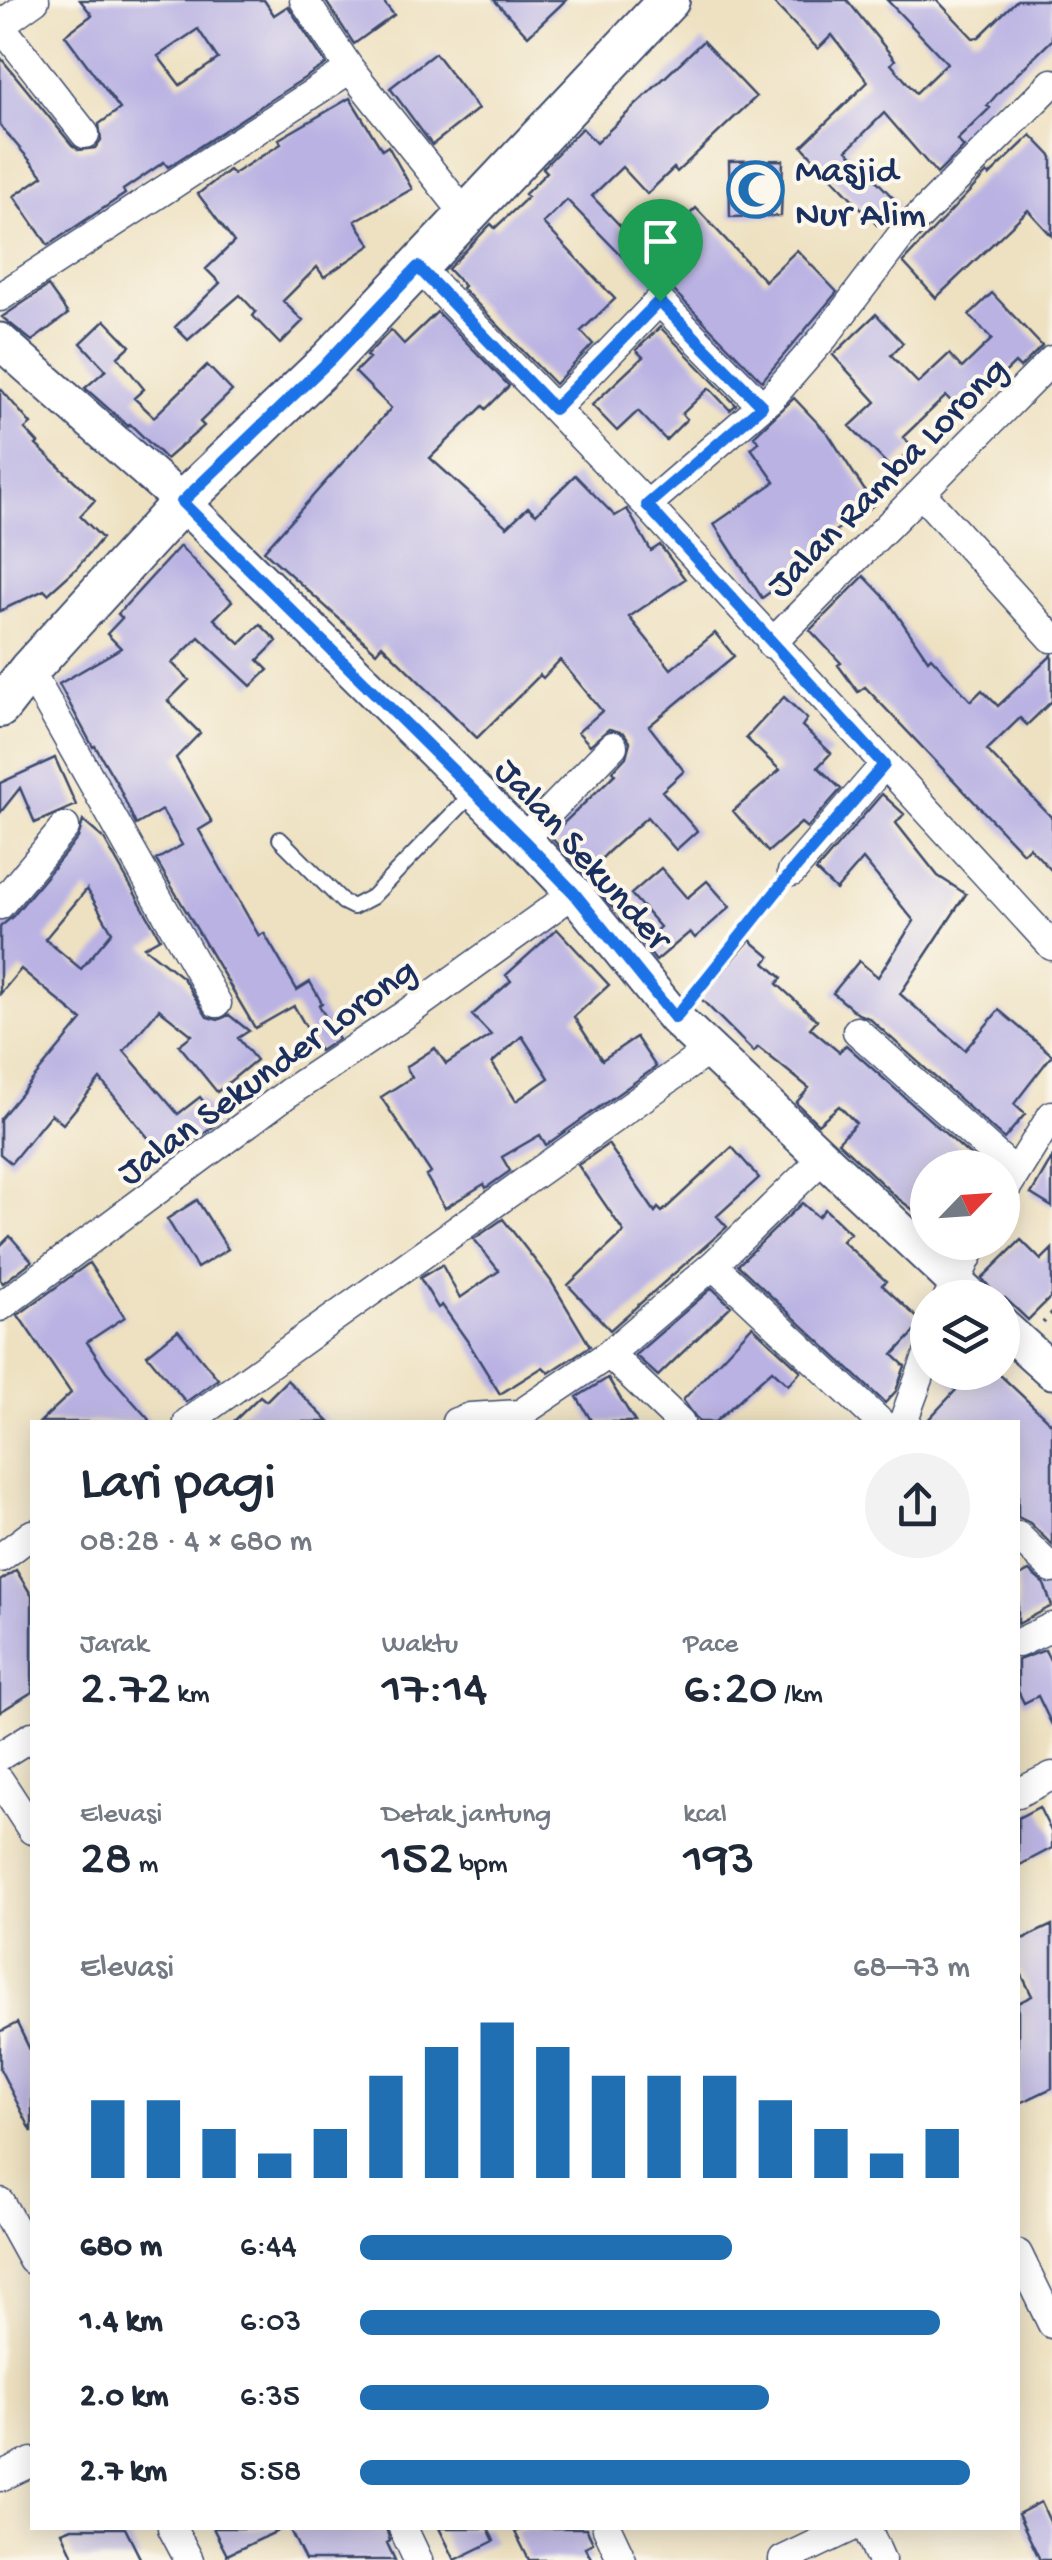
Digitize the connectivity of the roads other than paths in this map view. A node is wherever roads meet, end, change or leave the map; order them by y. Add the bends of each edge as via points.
1 (35, 0) edge
2 (304, 0) edge
3 (669, 0) edge
4 (0, 25) edge
5 (350, 69) junction
6 (1052, 83) edge
7 (85, 134) dead end
8 (466, 216) junction
9 (418, 267) junction
10 (0, 297) edge
11 (0, 341) edge
12 (1052, 360) edge
13 (762, 406) junction
14 (554, 409) junction
15 (921, 493) junction
16 (182, 502) junction
17 (647, 505) junction
18 (1052, 638) edge
19 (771, 644) junction
20 (29, 670) junction
21 (0, 707) edge
22 (613, 746) dead end
23 (884, 765) junction
24 (474, 791) junction
25 (65, 827) dead end
26 (280, 840) dead end
27 (523, 840) junction
28 (792, 872) road end
29 (574, 893) junction
30 (1, 902) edge
31 (1052, 946) edge
32 (217, 1003) dead end
33 (857, 1031) dead end
34 (708, 1051) junction
35 (1052, 1115) edge
36 (976, 1150) edge
37 (823, 1158) junction
38 (1020, 1166) edge
39 (713, 1265) junction
40 (946, 1280) edge
41 (0, 1308) edge
42 (1020, 1343) edge
43 (608, 1354) junction
44 (1052, 1372) edge
45 (915, 1390) edge
46 (220, 1414) edge
47 (462, 1420) edge
48 (678, 1420) edge
49 (878, 1420) edge
50 (904, 1420) edge
51 (0, 1522) edge
52 (1020, 1538) edge
53 (15, 1547) edge
54 (1052, 1569) edge
55 (1052, 1627) edge
56 (1020, 1642) edge
57 (30, 1737) edge
58 (0, 1756) edge
59 (0, 1782) edge
60 (1050, 1783) edge
61 (1020, 1792) edge
62 (30, 1827) edge
63 (0, 2202) edge
64 (30, 2256) edge
65 (1020, 2258) edge
66 (1052, 2324) edge
67 (30, 2463) edge
68 (0, 2477) edge
69 (173, 2530) edge
70 (404, 2530) edge
71 (608, 2530) edge
72 (846, 2530) edge
73 (868, 2530) edge
74 (190, 2560) edge
75 (418, 2560) edge
76 (622, 2560) edge
77 (783, 2560) edge
78 (881, 2560) edge

1 - 4 street
2 - 5 street
3 - 8 main road
4 - 7 street
5 - 8 street
5 - 10 street
6 - 13 street via 912,222
8 - 9 main road
9 - 14 street, Jalan Ramba Lorong
9 - 16 main road
11 - 16 street, Jalan Sekunder
12 - 15 street, Jalan Ramba Lorong
13 - 14 street via 659,301
13 - 17 street
14 - 17 street, Jalan Ramba Lorong
15 - 18 street
15 - 19 street, Jalan Ramba Lorong
16 - 20 main road
16 - 24 street, Jalan Sekunder
17 - 19 street, Jalan Ramba Lorong
19 - 23 street, Jalan Ramba Lorong
20 - 21 main road
20 - 32 street
22 - 27 street
23 - 28 street
23 - 31 street, Jalan Ramba Lorong
24 - 26 lane via 372,898 354,907
24 - 27 street, Jalan Sekunder
25 - 30 street
27 - 29 street, Jalan Sekunder
29 - 34 street, Jalan Sekunder
29 - 41 street, Jalan Sekunder Lorong via 288,1093
33 - 36 street
34 - 37 street, Jalan Sekunder
34 - 46 street
35 - 38 street
37 - 39 street
37 - 40 street, Jalan Sekunder
39 - 43 street
39 - 49 street
42 - 44 street
43 - 47 street via 520,1414
43 - 48 street
45 - 50 street
51 - 53 street
52 - 54 street
55 - 56 street
57 - 58 street
59 - 62 street
60 - 61 street
63 - 64 street
65 - 66 street
67 - 68 street
69 - 74 street
70 - 75 street
71 - 76 street
72 - 77 street
73 - 78 street

